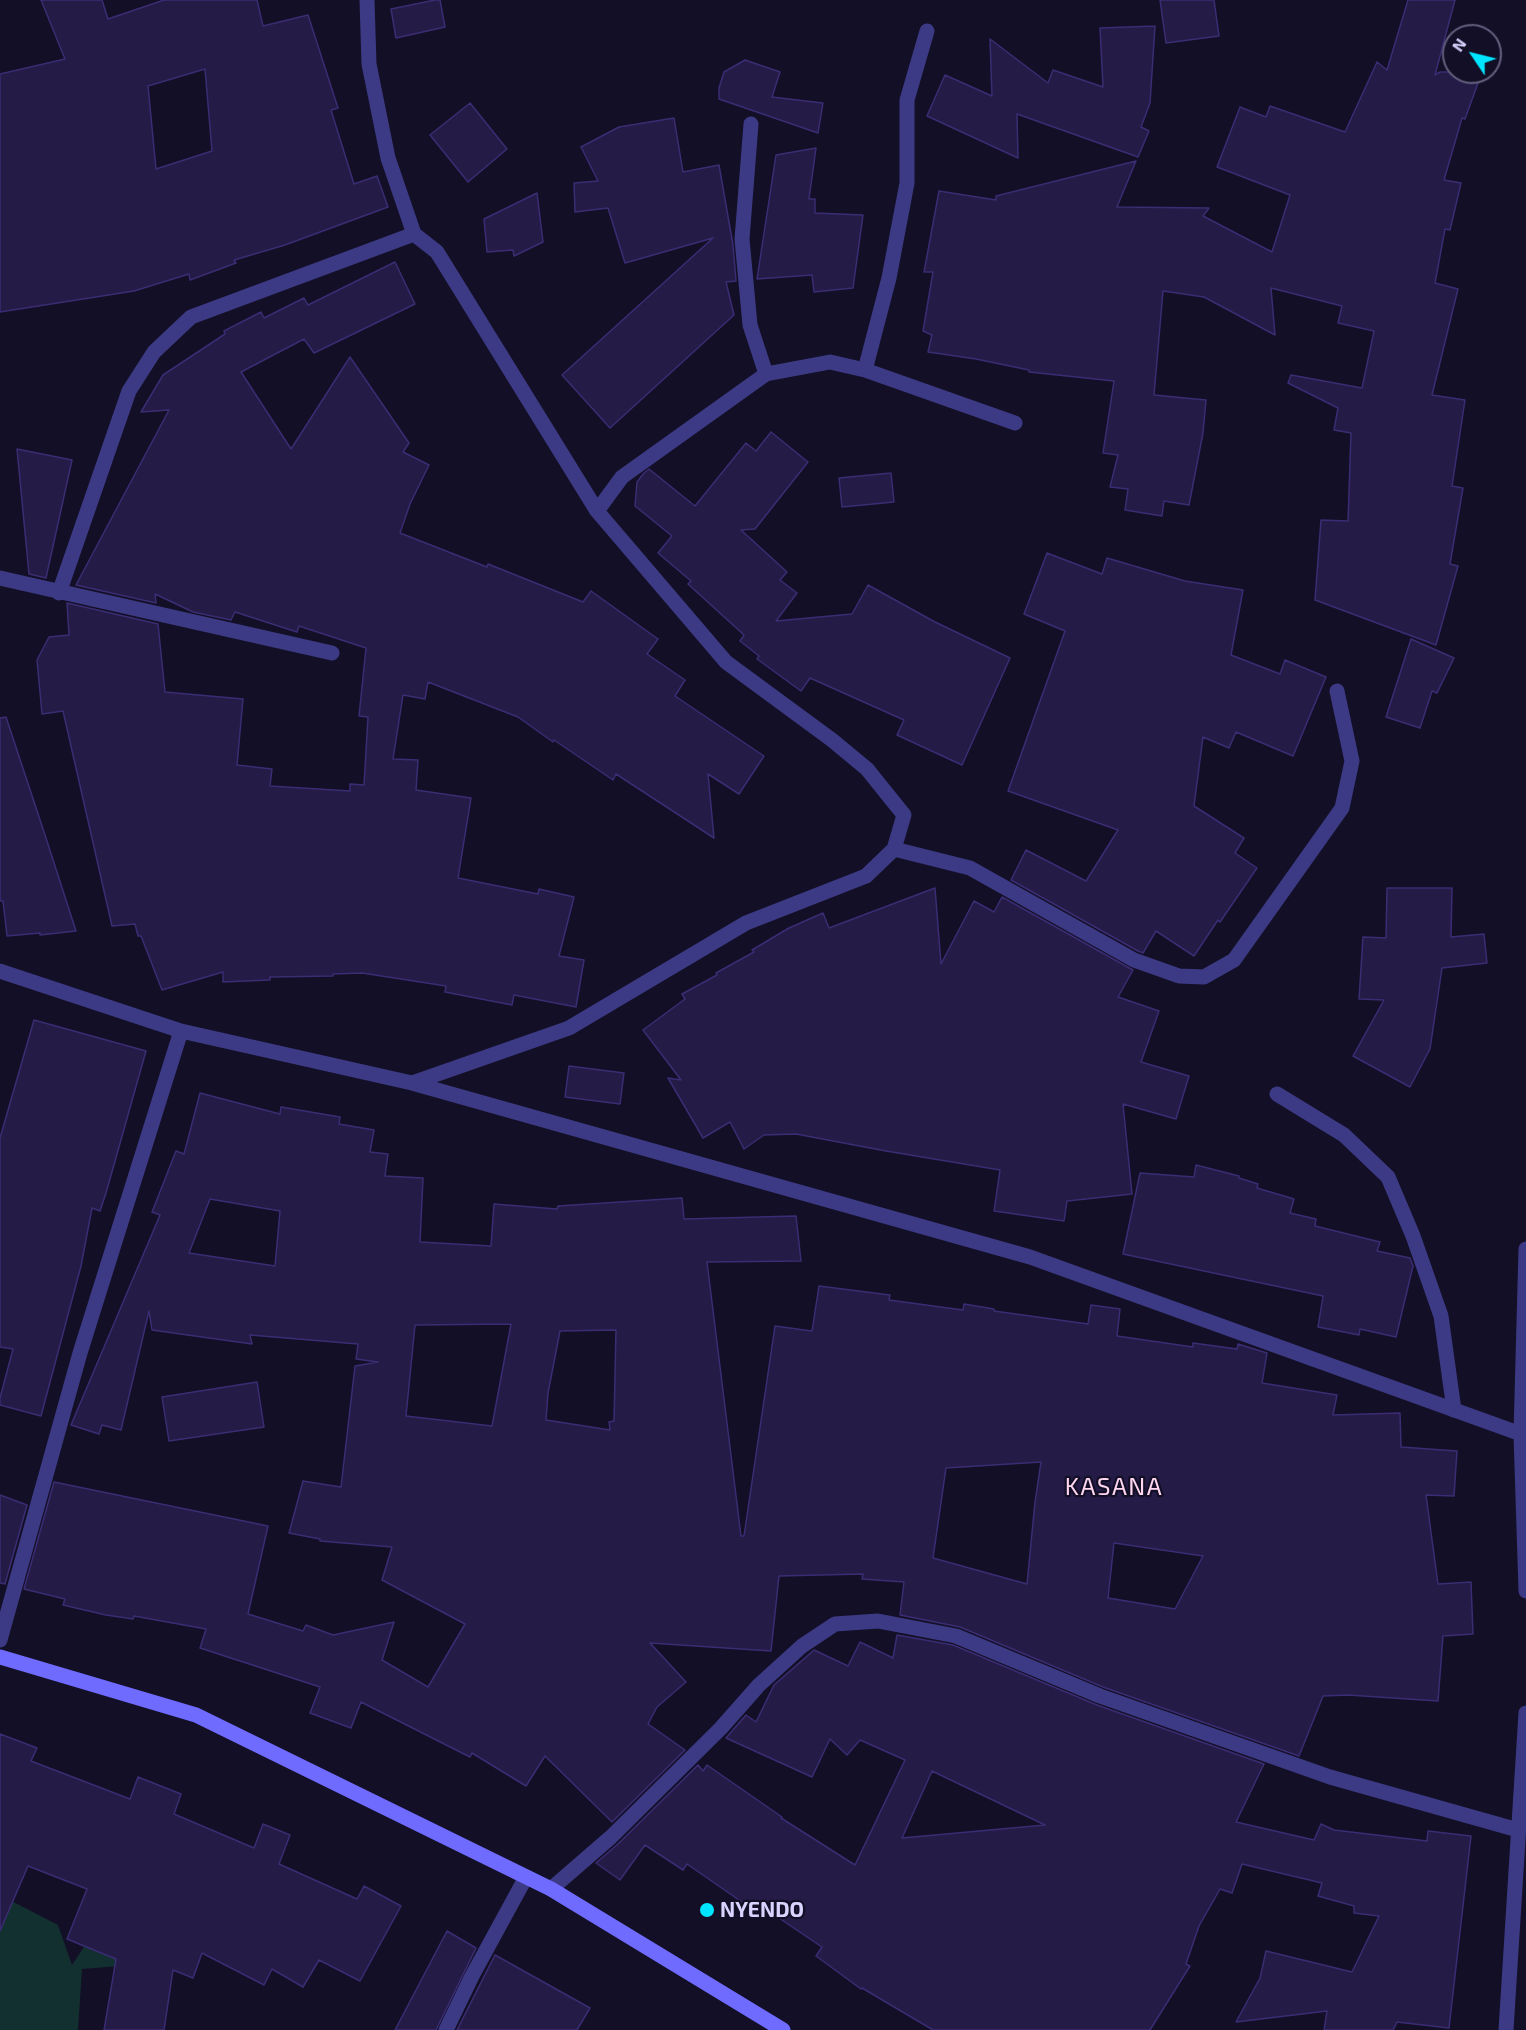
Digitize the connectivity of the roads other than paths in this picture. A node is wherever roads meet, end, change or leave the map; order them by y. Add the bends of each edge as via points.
1 (367, 0) edge
2 (927, 31) dead end
3 (751, 124) dead end
4 (414, 234) junction
5 (865, 370) junction
6 (766, 374) junction
7 (1015, 423) dead end
8 (597, 511) junction
9 (0, 578) edge
10 (59, 592) junction
11 (332, 653) dead end
12 (1337, 691) dead end
13 (894, 849) junction
14 (0, 971) edge
15 (181, 1031) junction
16 (412, 1083) junction
17 (1277, 1094) dead end
18 (1526, 1248) edge
19 (1454, 1410) junction
20 (1521, 1434) junction
21 (1526, 1591) edge
22 (0, 1640) edge
23 (0, 1657) edge
24 (1526, 1713) edge
25 (1518, 1830) junction
26 (526, 1877) junction
27 (551, 1889) junction
28 (447, 2030) edge
29 (783, 2030) edge
30 (1506, 2030) edge

1 - 4 street via 369,64 388,158
2 - 5 street via 908,100 907,183 889,278
3 - 6 street via 742,239 750,325
4 - 8 street via 437,252
4 - 10 street via 191,317 154,352 129,391
5 - 6 street via 830,362
5 - 7 street
6 - 8 street via 622,477
8 - 13 street via 726,662 867,769 904,815
9 - 10 street
10 - 11 street
12 - 13 street via 1352,761 1342,808 1234,960 1204,976 1179,976 1134,960 970,868
13 - 16 street via 866,876 746,923 569,1028
14 - 15 street
15 - 16 street
15 - 22 street via 80,1353
16 - 19 street via 1030,1257
17 - 19 street via 1344,1135 1388,1177 1441,1316
18 - 20 street
19 - 20 street
20 - 21 street
23 - 26 street via 196,1715
24 - 25 street
25 - 27 street via 1330,1777 1100,1696 956,1636 878,1621 835,1624 802,1646 611,1837
25 - 30 street
26 - 27 street
26 - 28 street
27 - 29 street

